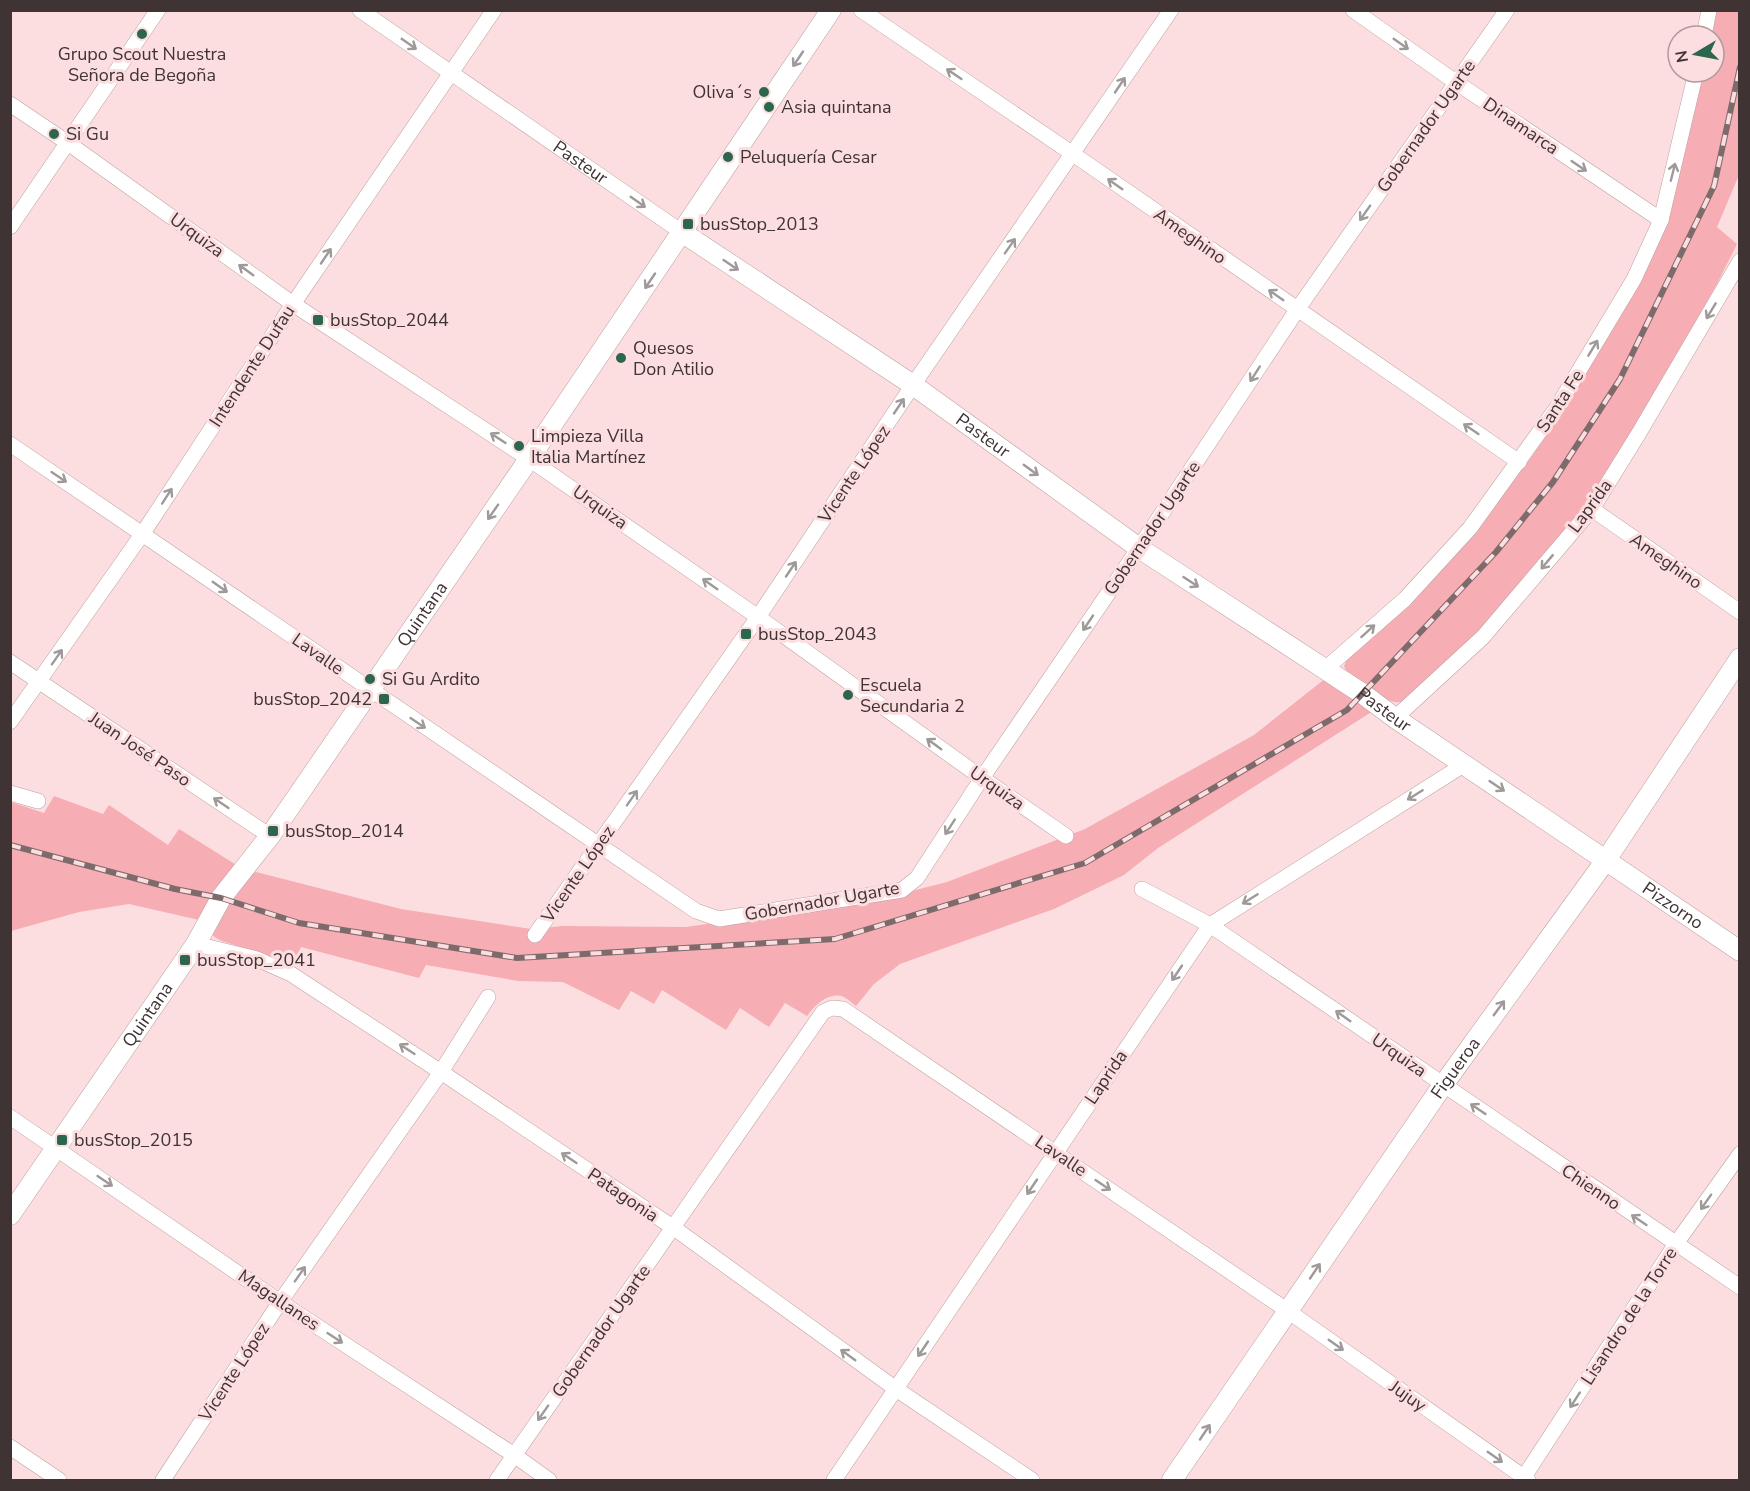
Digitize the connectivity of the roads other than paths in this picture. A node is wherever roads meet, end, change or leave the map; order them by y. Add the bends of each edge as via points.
1 (158, 10) edge
2 (360, 10) edge
3 (494, 10) edge
4 (831, 10) edge
5 (861, 10) edge
6 (1171, 10) edge
7 (1353, 10) edge
8 (1507, 10) edge
9 (451, 73) junction
10 (1457, 83) junction
11 (1693, 84) edge
12 (10, 104) edge
13 (68, 143) junction
14 (1073, 154) junction
15 (1661, 220) junction
16 (10, 227) edge
17 (682, 233) junction
18 (1737, 271) edge
19 (293, 304) junction
20 (1297, 310) junction
21 (913, 385) junction
22 (10, 444) edge
23 (529, 459) junction
24 (1520, 462) junction
25 (1592, 509) junction
26 (143, 533) junction
27 (1139, 548) junction
28 (1740, 612) edge
29 (758, 617) junction
30 (1740, 658) edge
31 (10, 663) edge
32 (1324, 670) junction
33 (40, 681) junction
34 (370, 690) junction
35 (1395, 718) junction
36 (10, 722) edge
37 (1465, 764) junction
38 (981, 778) junction
39 (10, 793) edge
40 (38, 801) dead end
41 (270, 836) junction
42 (1066, 836) dead end
43 (598, 846) junction
44 (1606, 860) junction
45 (1142, 889) dead end
46 (718, 919) joint
47 (1210, 925) junction
48 (535, 935) dead end
49 (196, 944) junction
50 (1740, 951) edge
51 (488, 997) dead end
52 (832, 1008) joint
53 (441, 1072) junction
54 (1443, 1085) junction
55 (10, 1117) edge
56 (56, 1148) junction
57 (1055, 1152) junction
58 (1740, 1154) edge
59 (10, 1215) edge
60 (674, 1228) junction
61 (1675, 1245) junction
62 (1740, 1287) edge
63 (280, 1302) junction
64 (1288, 1311) junction
65 (896, 1389) junction
66 (10, 1447) edge
67 (514, 1455) junction
68 (59, 1480) edge
69 (164, 1480) edge
70 (497, 1480) edge
71 (549, 1480) edge
72 (834, 1480) edge
73 (1032, 1480) edge
74 (1172, 1480) edge
75 (1525, 1480) edge

1 - 13 street
2 -> 9 street, Pasteur
3 - 9 street, Intendente Dufau
4 -> 17 street, Quintana
14 -> 5 street, Ameghino
14 -> 6 street, Vicente López
7 -> 10 street, Dinamarca
8 - 10 street, Gobernador Ugarte
9 -> 17 street, Pasteur
19 -> 9 street, Intendente Dufau
10 -> 15 street, Dinamarca
10 -> 20 street, Gobernador Ugarte
15 -> 11 street, Santa Fe
12 - 13 street, Urquiza
13 - 16 street
19 -> 13 street, Urquiza
20 -> 14 street, Ameghino
21 -> 14 street, Vicente López
24 -> 15 street, Santa Fe via 1634,279
17 -> 21 street, Pasteur
17 -> 23 street, Quintana
18 -> 25 street, Laprida
23 -> 19 street, Urquiza
26 -> 19 street, Intendente Dufau
24 -> 20 street, Ameghino
20 -> 27 street, Gobernador Ugarte
21 -> 27 street, Pasteur
29 -> 21 street, Vicente López
22 -> 26 street, Lavalle
29 -> 23 street, Urquiza
23 -> 34 street, Quintana
32 -> 24 street, Santa Fe via 1412,591 1470,528
25 - 28 street, Ameghino
25 -> 35 street, Laprida via 1483,637
33 -> 26 street, Intendente Dufau
26 -> 34 street, Lavalle
27 -> 32 street, Pasteur
27 -> 38 street, Gobernador Ugarte
38 -> 29 street, Urquiza
43 -> 29 street, Vicente López
30 - 44 street, Figueroa
31 - 33 street, Juan José Paso
32 - 35 street, Pasteur
33 - 36 street, Intendente Dufau
41 -> 33 street, Juan José Paso
34 - 41 street, Quintana
34 -> 43 street, Lavalle
35 - 37 street, Pasteur
37 -> 44 street, Pasteur
37 -> 47 street, Laprida
38 - 42 street, Urquiza
38 -> 46 street, Gobernador Ugarte via 917,878 902,890
39 - 40 street
41 - 49 street, Quintana via 221,898
43 - 46 street, Lavalle via 696,911
43 - 48 street, Vicente López
44 - 50 street, Pizzorno
54 -> 44 street, Figueroa
45 - 47 street, Urquiza
54 -> 47 street, Urquiza
47 -> 57 street, Laprida
53 -> 49 street, Patagonia via 291,974 257,959
49 - 56 street, Quintana
51 - 53 street, Vicente López
52 - 57 street, Lavalle via 843,1009
52 - 60 street, Gobernador Ugarte via 823,1012
60 -> 53 street, Patagonia
63 -> 53 street, Vicente López
61 -> 54 street, Chienno
64 -> 54 street, Figueroa
55 - 56 street, Magallanes
56 - 59 street, Quintana
56 -> 63 street, Magallanes
57 -> 64 street, Lavalle
57 -> 65 street, Laprida
58 -> 61 street, Lisandro de la Torre
65 -> 60 street, Patagonia
60 -> 67 street, Gobernador Ugarte
61 - 62 street, Chienno
61 -> 75 street, Lisandro de la Torre
63 -> 67 street, Magallanes
63 - 69 street, Vicente López
74 -> 64 street, Figueroa
64 -> 75 street, Jujuy
65 - 72 street, Laprida
65 - 73 street, Patagonia
66 - 68 street
67 - 70 street, Gobernador Ugarte
67 - 71 street, Magallanes

